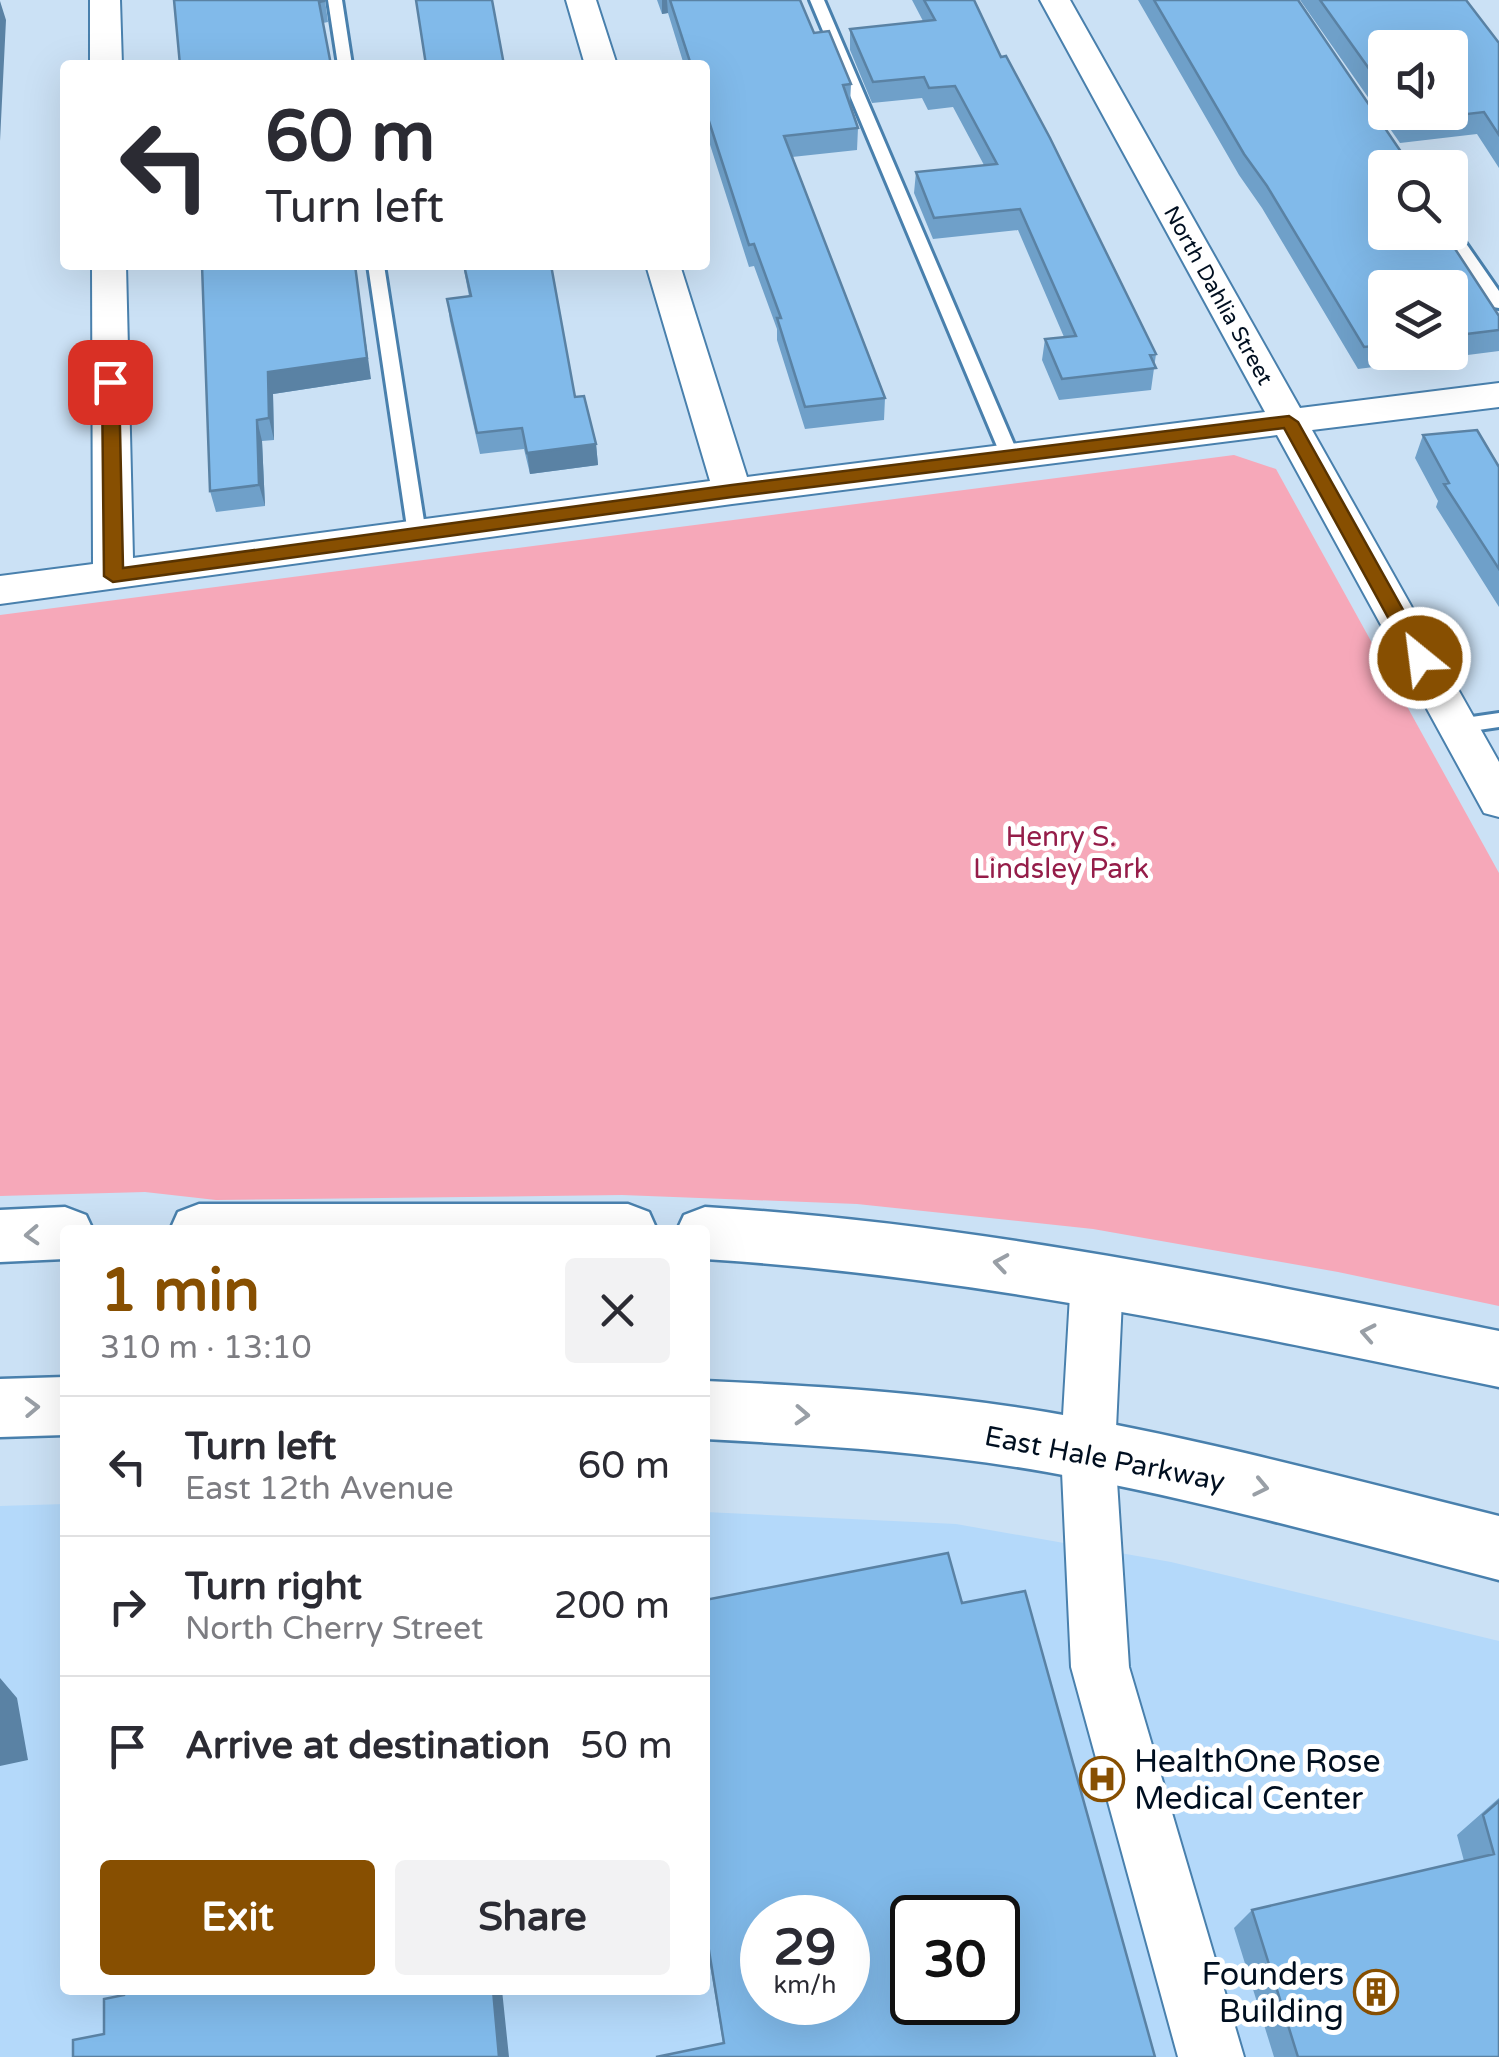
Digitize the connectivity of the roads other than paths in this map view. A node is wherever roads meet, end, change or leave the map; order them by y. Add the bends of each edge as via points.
1 (105, 0) edge
2 (335, 0) edge
3 (582, 0) edge
4 (818, 0) edge
5 (1055, 0) edge
6 (106, 60) edge
7 (344, 60) edge
8 (600, 60) edge
9 (1463, 250) edge
10 (109, 270) edge
11 (377, 270) edge
12 (665, 270) edge
13 (1499, 302) edge
14 (1499, 394) edge
15 (1289, 422) junction
16 (1010, 456) junction
17 (732, 491) junction
18 (417, 534) junction
19 (113, 576) junction
20 (0, 590) edge
21 (1499, 720) edge
22 (1458, 726) junction
23 (1499, 800) edge
24 (60, 1233) edge
25 (710, 1233) edge
26 (0, 1236) edge
27 (1097, 1278) junction
28 (1499, 1359) edge
29 (60, 1406) edge
30 (0, 1408) edge
31 (710, 1410) edge
32 (1088, 1450) junction
33 (1499, 1548) edge
34 (1211, 2057) edge

1 - 6 street
2 - 7 lane
3 - 8 street
4 - 16 lane
5 - 15 street, North Dahlia Street
9 - 13 lane
10 - 19 street
11 - 18 lane
12 - 17 street
14 - 15 street
15 - 16 street
15 - 22 street, North Dahlia Street
16 - 17 street
17 - 18 street
18 - 19 street
19 - 20 street
21 - 22 lane
22 - 23 street, North Dahlia Street
24 -> 26 street
27 -> 25 street via 915,1251
28 -> 27 street
27 - 32 street
30 -> 29 street
31 -> 32 street, East Hale Parkway via 872,1418
32 -> 33 street, East Hale Parkway
32 - 34 street via 1100,1668

